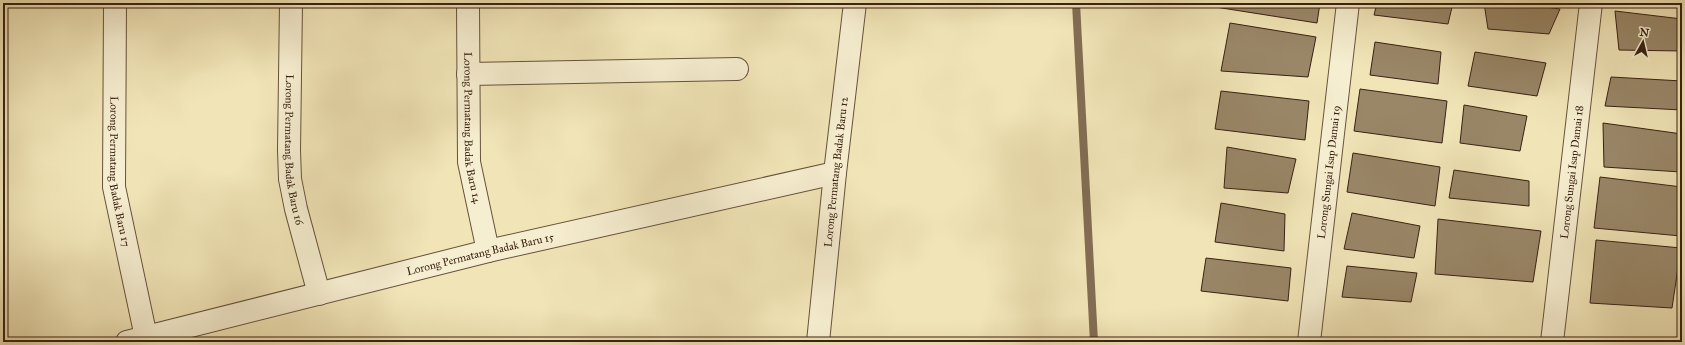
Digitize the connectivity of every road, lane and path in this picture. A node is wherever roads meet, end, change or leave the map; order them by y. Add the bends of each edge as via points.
1 (115, 3) edge
2 (290, 3) edge
3 (468, 3) edge
4 (855, 3) edge
5 (1348, 3) edge
6 (1592, 3) edge
7 (737, 69) dead end
8 (468, 74) junction
9 (835, 173) junction
10 (488, 251) junction
11 (319, 294) junction
12 (137, 340) edge
13 (818, 342) edge
14 (1309, 342) edge
15 (1552, 342) edge

1 - 12 street, Lorong Permatang Badak Baru 17 via 114,187
2 - 11 street, Lorong Permatang Badak Baru 16 via 290,179
3 - 8 street, Lorong Permatang Badak Baru 14
4 - 9 street, Lorong Permatang Badak Baru 12
5 - 14 street, Lorong Sungai Isap Damai 19
6 - 15 street, Lorong Sungai Isap Damai 18
7 - 8 street
8 - 10 street, Lorong Permatang Badak Baru 14 via 469,162
9 - 10 street, Lorong Permatang Badak Baru 15
9 - 13 street, Lorong Permatang Badak Baru 12
10 - 11 street, Lorong Permatang Badak Baru 15
11 - 12 street, Lorong Permatang Badak Baru 15

